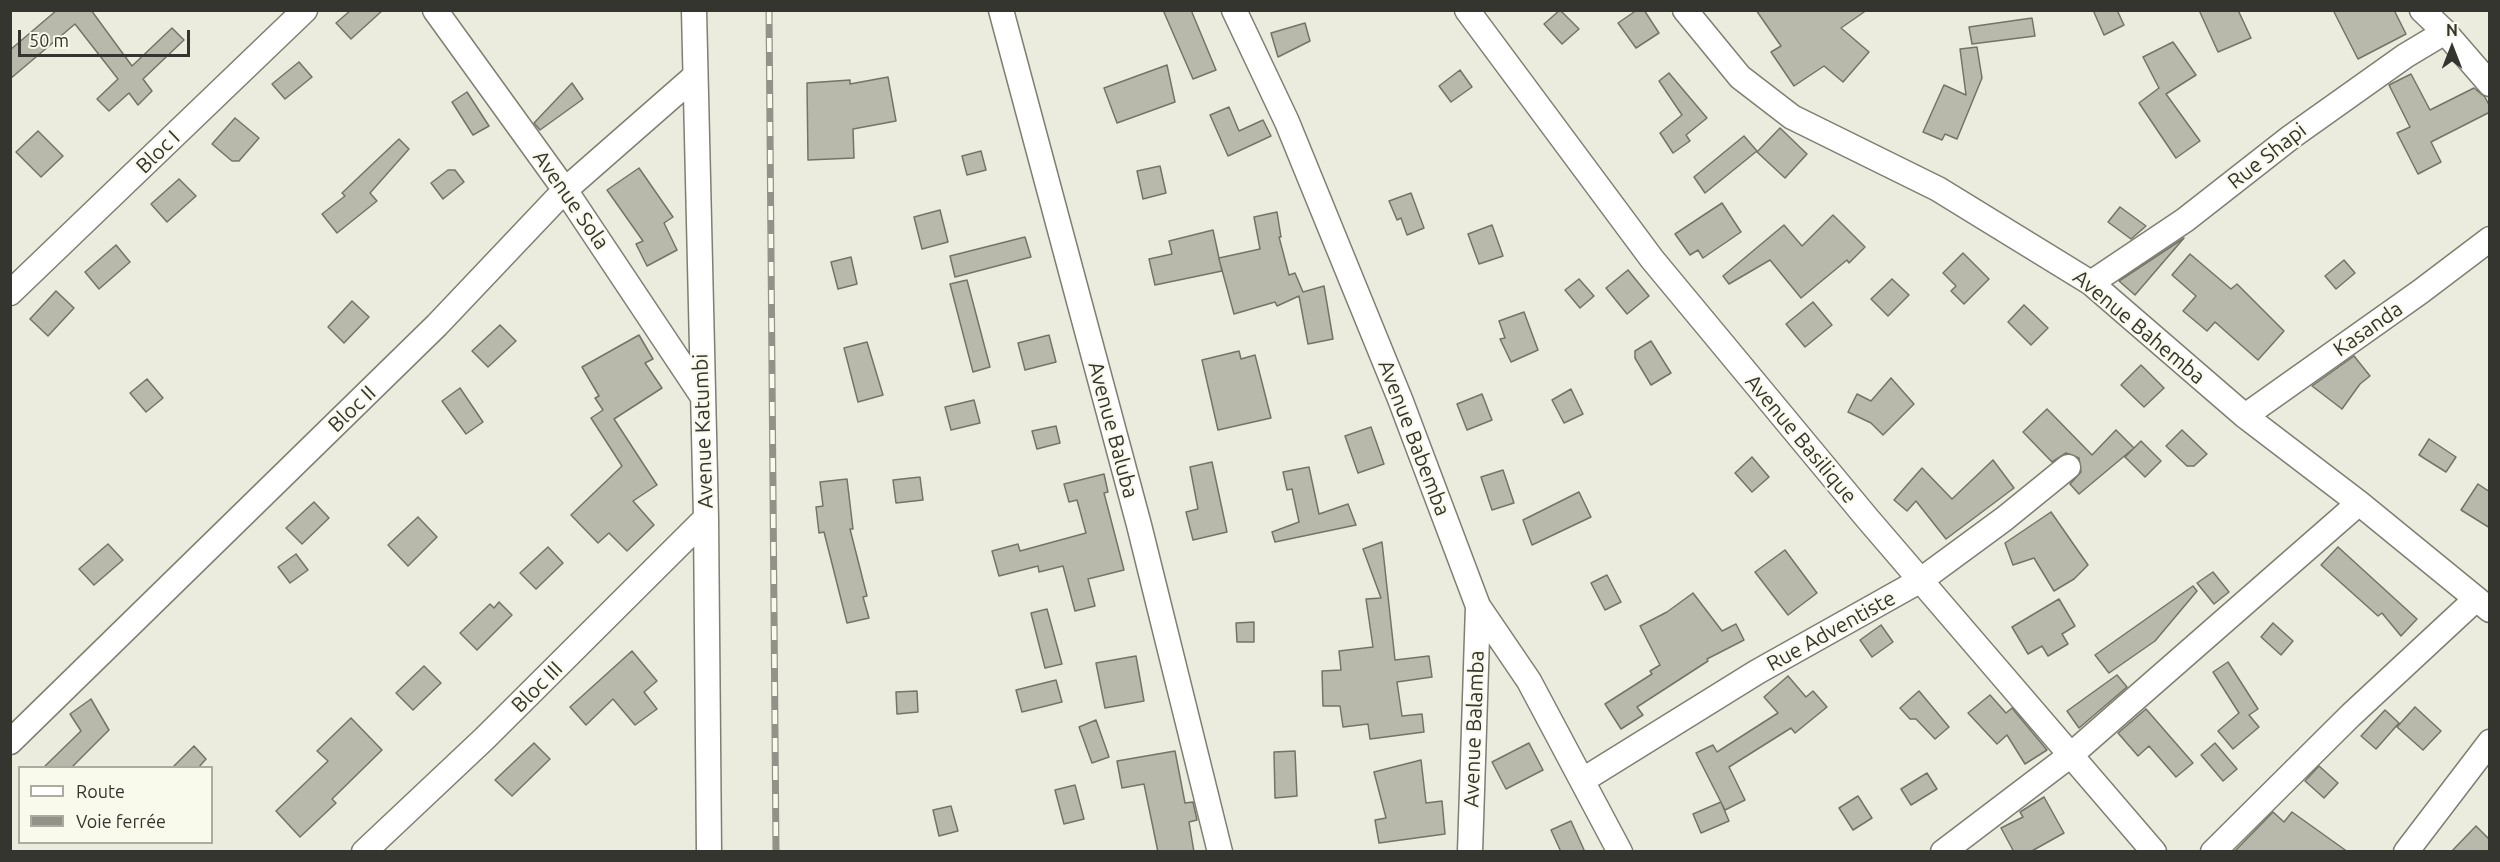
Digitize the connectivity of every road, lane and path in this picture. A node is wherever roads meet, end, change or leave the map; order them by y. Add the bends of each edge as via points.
1 (305, 10) edge
2 (435, 10) edge
3 (694, 10) edge
4 (1001, 10) edge
5 (1234, 10) edge
6 (1467, 10) edge
7 (1685, 10) edge
8 (2422, 10) edge
9 (2445, 32) junction
10 (694, 77) junction
11 (2490, 84) edge
12 (565, 190) junction
13 (2490, 239) edge
14 (2091, 283) junction
15 (10, 293) edge
16 (701, 394) junction
17 (2245, 416) junction
18 (2068, 467) dead end
19 (2359, 503) junction
20 (706, 519) junction
21 (1921, 580) junction
22 (2483, 604) edge
23 (1478, 606) junction
24 (10, 742) edge
25 (2490, 742) edge
26 (2072, 754) junction
27 (1583, 780) junction
28 (364, 852) edge
29 (709, 852) edge
30 (1220, 852) edge
31 (1470, 852) edge
32 (1620, 852) edge
33 (1942, 852) edge
34 (2154, 852) edge
35 (2213, 852) edge
36 (2406, 852) edge

1 - 15 street, Bloc I
2 - 12 street, Avenue Sola
3 - 10 street, Avenue Katumbi
4 - 30 street, Avenue Baluba
5 - 23 street, Avenue Babemba via 1287,122 1400,399
6 - 21 street, Avenue Basilique via 1652,259
7 - 14 street, Avenue Bahemba via 1740,77 1792,117 1938,189
8 - 9 street
9 - 11 street
9 - 14 street, Rue Shapi via 2396,62 2185,220
10 - 12 street, Bloc II
10 - 16 street, Avenue Katumbi
12 - 16 street, Avenue Sola
12 - 24 street, Bloc II via 437,325
13 - 17 street, Kasanda
14 - 17 street, Avenue Bahemba
16 - 20 street, Avenue Katumbi
17 - 19 street, Avenue Bahemba
18 - 21 street, Rue Adventiste
19 - 22 street, Avenue Bahemba
19 - 26 street
20 - 28 street, Bloc III
20 - 29 street, Avenue Katumbi
21 - 26 street, Avenue Basilique
21 - 27 street, Rue Adventiste via 1756,672
22 - 35 street via 2351,715
23 - 27 street, Avenue Babemba via 1529,681
23 - 31 street, Avenue Balamba
25 - 36 street
26 - 33 street
26 - 34 street, Avenue Basilique
27 - 32 street, Avenue Babemba

